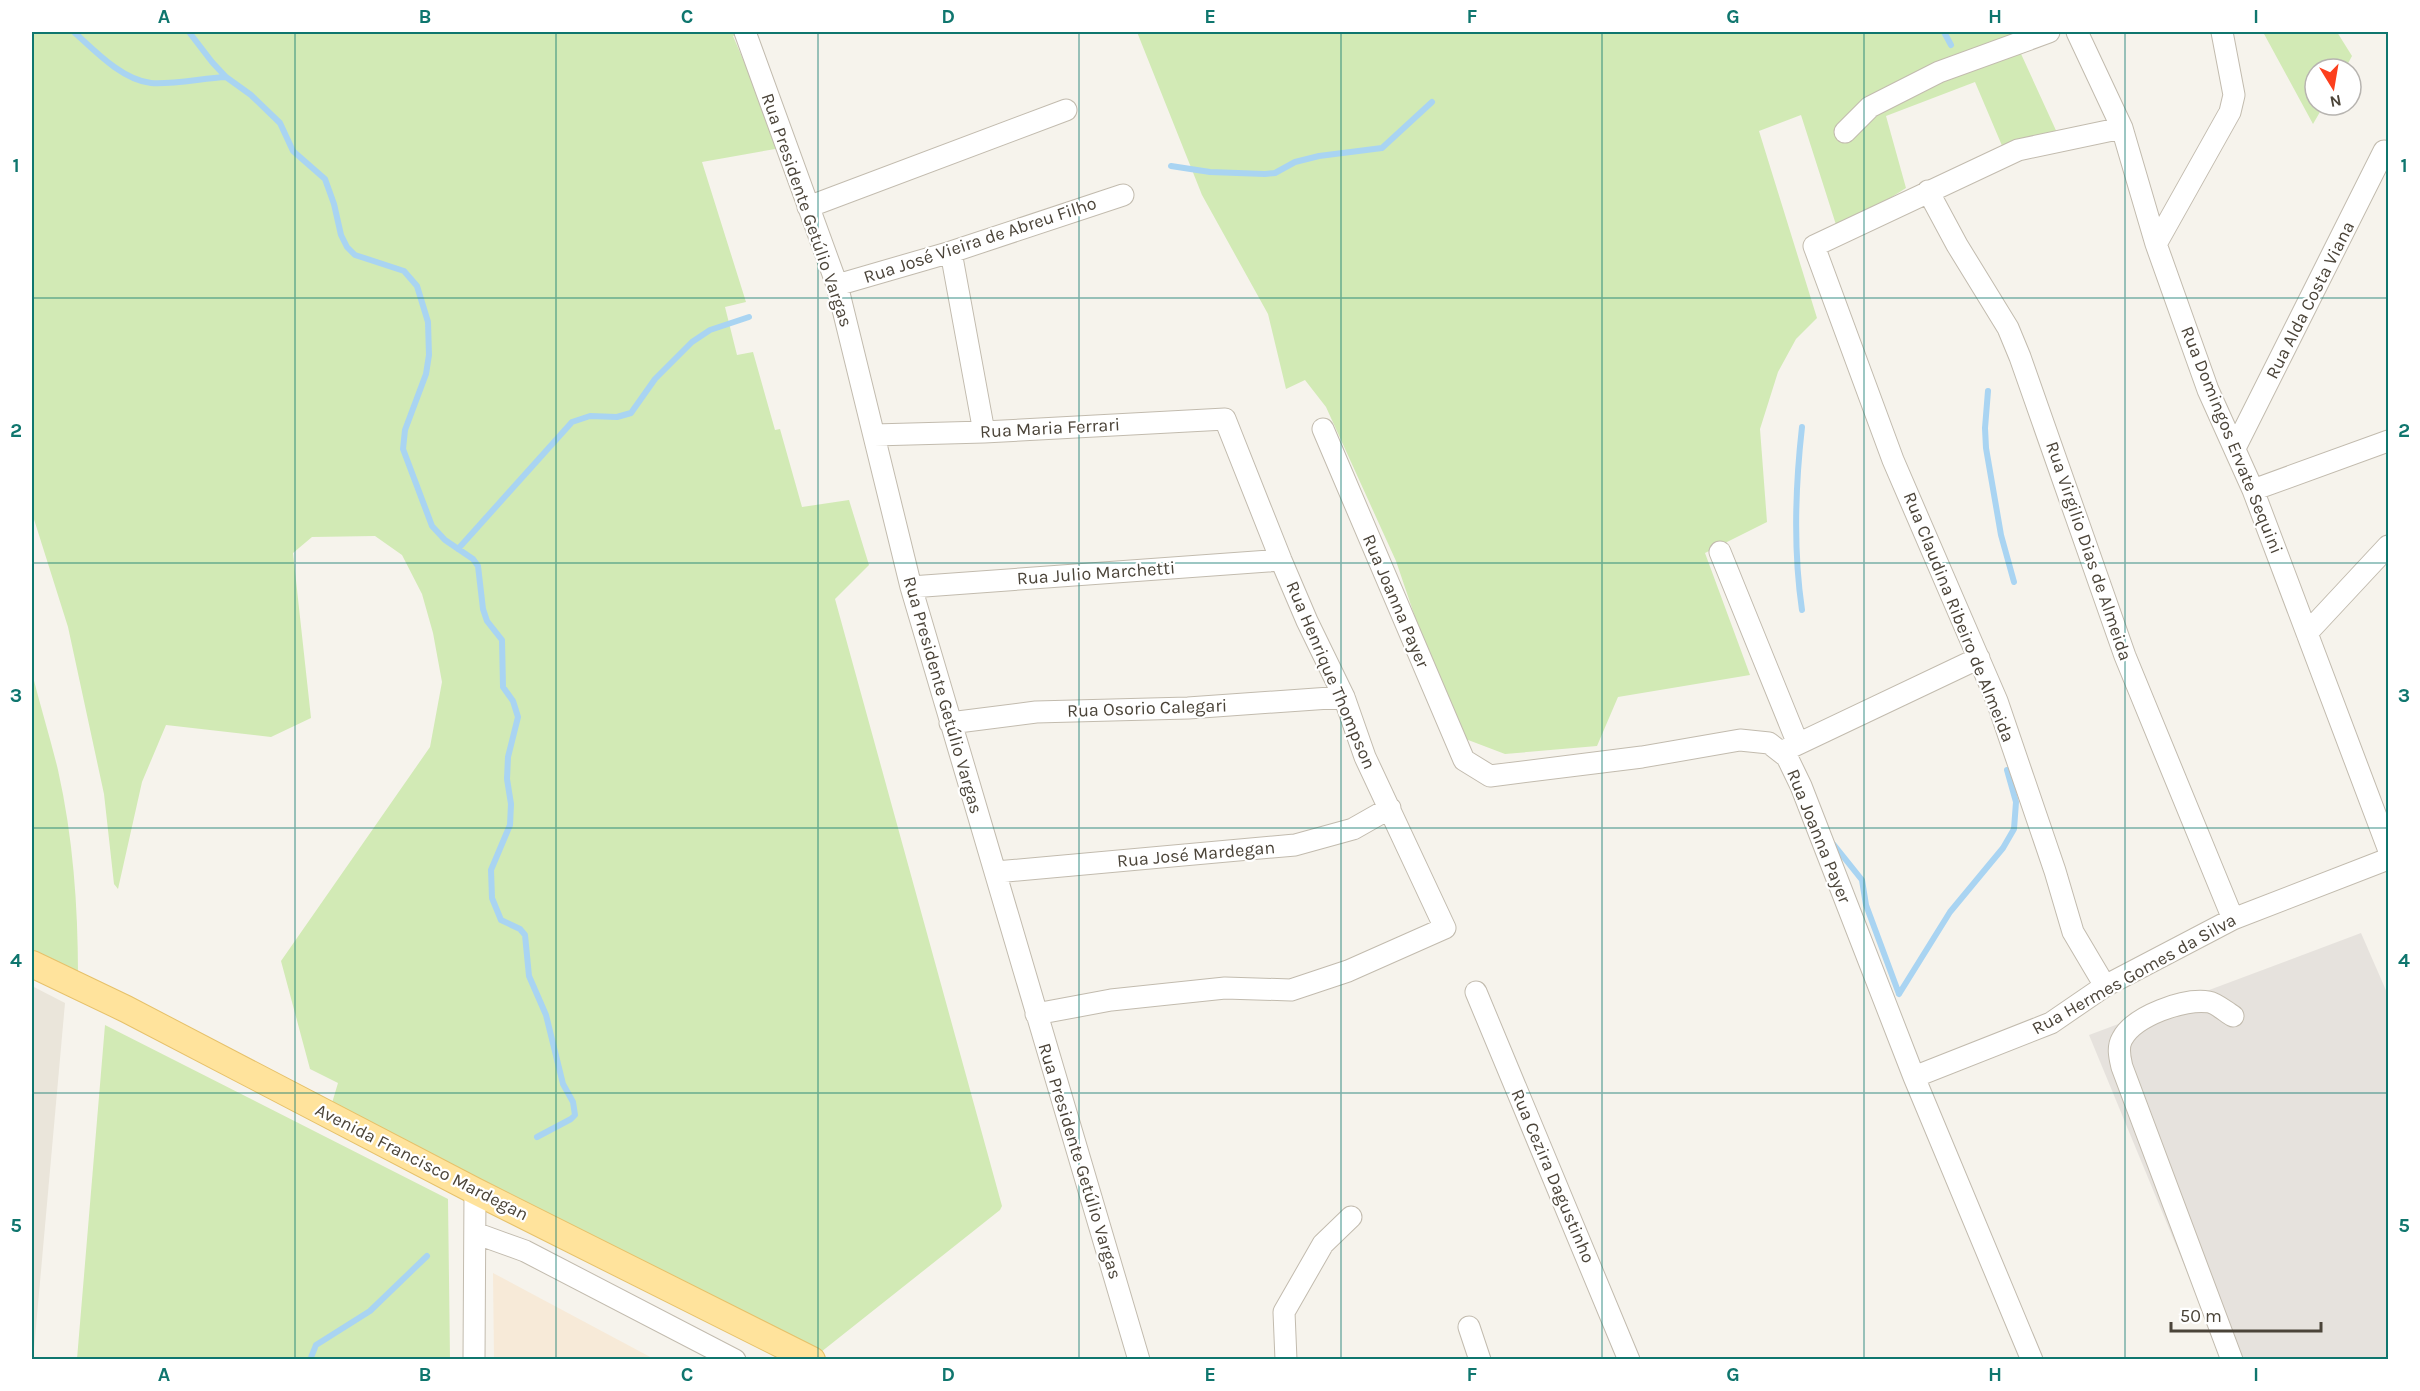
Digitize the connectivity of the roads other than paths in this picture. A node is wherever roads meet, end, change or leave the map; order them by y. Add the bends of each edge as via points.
1 (749, 32) edge
2 (2049, 32) edge
3 (2077, 32) edge
4 (2222, 32) edge
5 (1066, 110) dead end
6 (2122, 128) junction
7 (1845, 132) dead end
8 (2384, 151) dead end
9 (1929, 191) junction
10 (1123, 195) dead end
11 (807, 207) junction
12 (2156, 244) junction
13 (951, 252) junction
14 (837, 285) junction
15 (1225, 419) joint
16 (1323, 429) dead end
17 (984, 432) junction
18 (874, 435) junction
19 (2388, 441) edge
20 (2235, 448) junction
21 (2253, 490) junction
22 (2388, 546) edge
23 (1720, 552) dead end
24 (1281, 560) junction
25 (911, 587) junction
26 (2307, 633) junction
27 (1979, 658) junction
28 (1344, 697) junction
29 (950, 723) junction
30 (1790, 748) junction
31 (1390, 808) junction
32 (2388, 848) edge
33 (2388, 859) edge
34 (996, 872) junction
35 (2233, 919) junction
36 (32, 964) edge
37 (2104, 986) junction
38 (1476, 992) dead end
39 (1036, 1014) junction
40 (2233, 1016) dead end
41 (1914, 1077) junction
42 (475, 1191) junction
43 (1351, 1217) dead end
44 (475, 1233) junction
45 (1469, 1327) dead end
46 (474, 1359) edge
47 (735, 1359) edge
48 (812, 1359) edge
49 (1139, 1359) edge
50 (1286, 1359) edge
51 (1480, 1359) edge
52 (1629, 1359) edge
53 (2032, 1359) edge
54 (2232, 1359) edge

1 - 11 street, Rua Presidente Getúlio Vargas
2 - 7 street via 1939,72 1870,107
3 - 6 street, Rua Domingos Ervate Sequini
4 - 12 street via 2234,95 2230,112
5 - 11 street
6 - 9 street via 2018,150
6 - 12 street, Rua Domingos Ervate Sequini
8 - 20 street, Rua Alda Costa Viana
9 - 27 street, Rua Claudina Ribeiro de Almeida via 1814,246 1893,460
9 - 35 street, Rua Virgilio Dias de Almeida via 2012,338 2125,656
10 - 13 street, Rua José Vieira de Abreu Filho
11 - 14 street, Rua Presidente Getúlio Vargas
12 - 20 street, Rua Domingos Ervate Sequini via 2208,390
13 - 14 street, Rua José Vieira de Abreu Filho
13 - 17 street
14 - 18 street, Rua Presidente Getúlio Vargas
15 - 17 street, Rua Maria Ferrari
15 - 24 street, Rua Henrique Thompson
16 - 30 street, Rua Joanna Payer via 1464,760 1490,776 1740,740
17 - 18 street, Rua Maria Ferrari
18 - 25 street, Rua Presidente Getúlio Vargas
19 - 21 street
20 - 21 street, Rua Domingos Ervate Sequini
21 - 26 street, Rua Domingos Ervate Sequini
22 - 26 street
23 - 30 street
24 - 25 street, Rua Julio Marchetti
24 - 28 street, Rua Henrique Thompson
25 - 29 street, Rua Presidente Getúlio Vargas
26 - 32 street, Rua Domingos Ervate Sequini
27 - 30 street
27 - 37 street, Rua Claudina Ribeiro de Almeida via 1997,701 2073,932
28 - 29 street, Rua Osorio Calegari via 1188,708 1036,712
28 - 31 street, Rua Henrique Thompson via 1365,757
29 - 34 street, Rua Presidente Getúlio Vargas
30 - 41 street, Rua Joanna Payer via 1787,757
31 - 34 street, Rua José Mardegan via 1353,829 1295,845
31 - 39 street, Rua Henrique Thompson via 1445,928 1347,971 1291,990 1226,988 1111,1000
33 - 35 street, Rua Hermes Gomes da Silva
34 - 39 street, Rua Presidente Getúlio Vargas
35 - 37 street, Rua Hermes Gomes da Silva
36 - 42 main road, Avenida Francisco Mardegan
37 - 41 street, Rua Hermes Gomes da Silva via 2051,1023
38 - 52 street, Rua Cezira Dagustinho
39 - 49 street, Rua Presidente Getúlio Vargas
40 - 54 street via 2210,1002 2183,1002 2150,1014 2122,1037 2119,1047 2122,1067
41 - 53 street, Rua Joanna Payer
42 - 44 street
42 - 48 main road, Avenida Francisco Mardegan
43 - 50 street via 1323,1244 1284,1312
44 - 46 street
44 - 47 street via 525,1251
45 - 51 street

